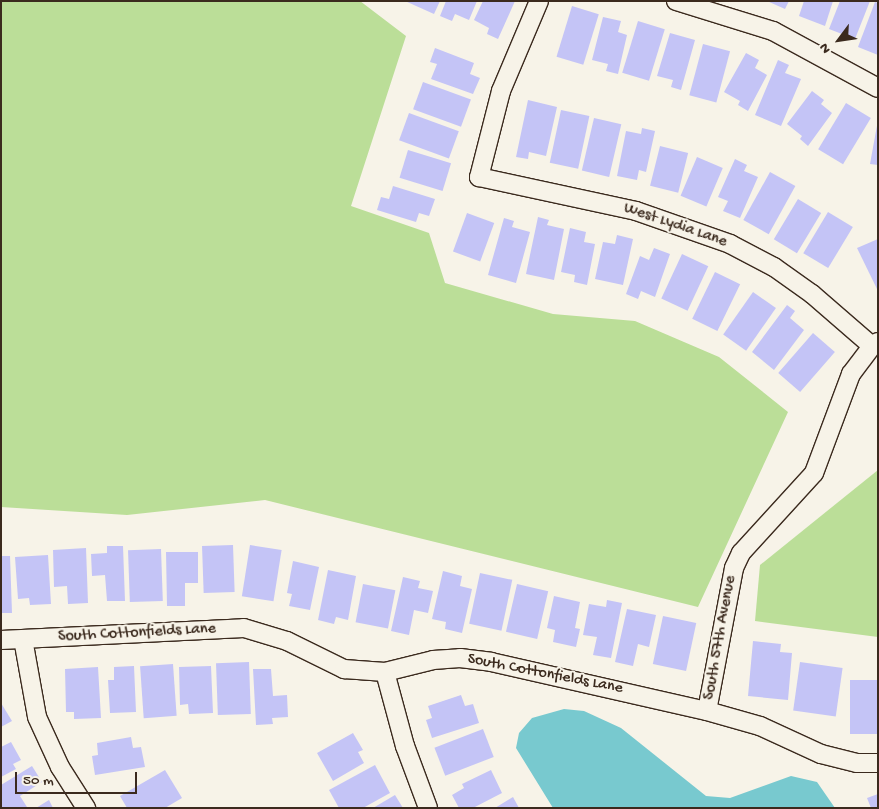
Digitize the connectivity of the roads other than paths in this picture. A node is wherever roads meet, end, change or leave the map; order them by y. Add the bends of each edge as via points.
1 (539, 1) edge
2 (676, 1) edge
3 (699, 4) edge
4 (878, 88) edge
5 (875, 344) edge
6 (24, 639) junction
7 (1, 640) edge
8 (385, 672) junction
9 (708, 711) junction
10 (878, 763) edge
11 (86, 808) edge
12 (428, 808) edge

1 - 5 street, West Lydia Lane via 502,91 479,177 636,211 730,244 774,267
2 - 3 street
3 - 4 street via 774,31
5 - 9 street, South 57th Avenue via 851,374 814,473 741,553 734,568
6 - 7 street, South Cottonfields Lane
6 - 8 street, South Cottonfields Lane via 244,628 287,642 344,669
6 - 11 street via 37,717 60,767
8 - 9 street, South Cottonfields Lane via 433,660 460,658
8 - 12 street via 405,746
9 - 10 street, South Cottonfields Lane via 760,726 821,754 857,763

